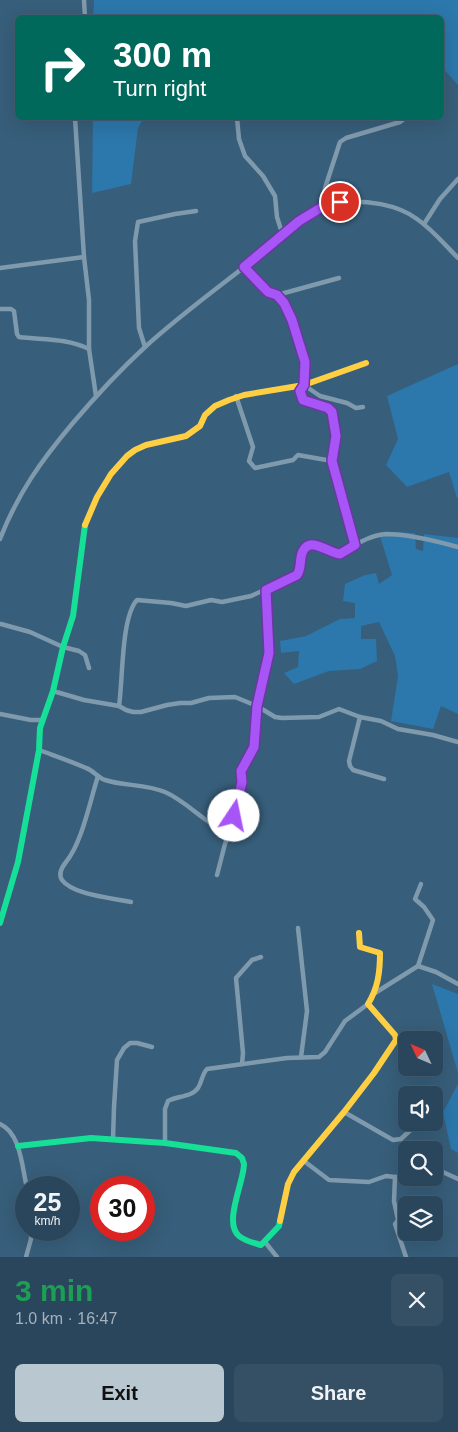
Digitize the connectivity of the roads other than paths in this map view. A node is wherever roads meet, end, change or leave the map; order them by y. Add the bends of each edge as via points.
1 (84, 0) edge
2 (85, 15) edge
3 (75, 120) edge
4 (237, 120) edge
5 (402, 120) edge
6 (458, 179) edge
7 (322, 207) junction
8 (196, 212) dead end
9 (424, 224) junction
10 (282, 236) junction
11 (84, 256) junction
12 (458, 258) edge
13 (244, 267) junction
14 (0, 268) edge
15 (339, 278) dead end
16 (277, 295) junction
17 (0, 309) edge
18 (145, 347) junction
19 (89, 349) junction
20 (366, 363) dead end
21 (304, 385) junction
22 (96, 396) junction
23 (236, 396) junction
24 (363, 406) dead end
25 (332, 461) junction
26 (0, 538) edge
27 (355, 545) junction
28 (458, 547) edge
29 (266, 590) junction
30 (1, 624) edge
31 (63, 647) junction
32 (89, 668) dead end
33 (53, 691) junction
34 (119, 706) junction
35 (257, 706) junction
36 (0, 714) edge
37 (360, 717) junction
38 (42, 720) junction
39 (458, 742) edge
40 (39, 750) junction
41 (98, 776) junction
42 (384, 779) dead end
43 (228, 833) junction
44 (217, 875) dead end
45 (420, 884) dead end
46 (131, 902) dead end
47 (0, 923) edge
48 (298, 928) dead end
49 (359, 933) dead end
50 (261, 957) dead end
51 (418, 966) junction
52 (458, 984) edge
53 (375, 993) junction
54 (368, 1004) junction
55 (152, 1046) dead end
56 (301, 1057) junction
57 (242, 1064) junction
58 (344, 1112) junction
59 (0, 1124) edge
60 (409, 1131) edge
61 (114, 1139) junction
62 (165, 1143) junction
63 (18, 1146) junction
64 (304, 1161) junction
65 (443, 1172) edge
66 (24, 1176) edge
67 (395, 1177) junction
68 (398, 1177) edge
69 (458, 1179) edge
70 (30, 1241) edge
71 (265, 1242) junction
72 (26, 1257) edge
73 (277, 1257) edge
74 (406, 1257) edge

1 - 2 street
3 - 11 street
4 - 10 street via 239,139 246,156 275,196
5 - 7 street via 340,142 324,188
6 - 9 street
7 - 9 street via 340,202 368,202 402,210
7 - 10 street
8 - 18 street via 138,222 139,328
9 - 12 street
10 - 13 street
11 - 14 street
11 - 19 street via 89,300
13 - 16 street via 268,292
13 - 18 street
15 - 16 street
16 - 21 street via 292,320 305,362
17 - 19 street via 14,311 19,337 69,341
18 - 22 street
19 - 22 street
20 - 21 street
21 - 23 street
21 - 24 street via 320,396 356,408
21 - 25 street via 300,391 303,400 332,412 336,436
22 - 26 street via 44,457 26,484
23 - 25 street via 253,447 249,461 254,468 293,460 298,455
23 - 31 street via 210,410 201,419 200,426 185,436 136,449 109,477 86,523 73,616
25 - 27 street
27 - 28 street via 385,534 428,539
27 - 29 street via 340,554 313,544 308,546 303,551 297,575
29 - 34 street via 222,602 210,600 186,606 137,600 127,626
29 - 35 street via 269,653
30 - 31 street via 30,632
31 - 32 street via 83,653
31 - 33 street
33 - 34 street
33 - 38 street
34 - 35 street via 141,712 209,698 236,697
35 - 37 street via 282,718 319,717 339,709
35 - 43 street via 254,747 241,771 242,782
36 - 38 street
37 - 39 street
37 - 42 street via 350,766 353,770
38 - 40 street
40 - 41 street via 87,768
40 - 47 street via 18,862
41 - 43 street via 108,781 164,791
41 - 46 street via 73,854 62,866 60,874 72,887
43 - 44 street
45 - 51 street via 415,899 433,920
48 - 56 street via 307,1011
49 - 53 street via 360,947 380,953 380,975
50 - 57 street via 252,960 236,978
51 - 52 street
51 - 53 street
53 - 54 street
54 - 56 street via 345,1021 320,1057
54 - 58 street via 396,1040
55 - 61 street via 130,1043 117,1060
56 - 57 street
57 - 62 street via 207,1068 193,1093 168,1101
58 - 60 street via 393,1140 401,1139
58 - 64 street
59 - 63 street via 10,1130
61 - 62 street
61 - 63 street via 91,1138
62 - 71 street via 241,1155 245,1161 232,1219 234,1229 237,1235 253,1243 261,1245
63 - 66 street
64 - 67 street via 329,1180 369,1182 386,1176
64 - 71 street via 288,1184 279,1226
65 - 69 street
67 - 68 street
67 - 74 street via 394,1201 398,1220 395,1224
70 - 72 street
71 - 73 street

